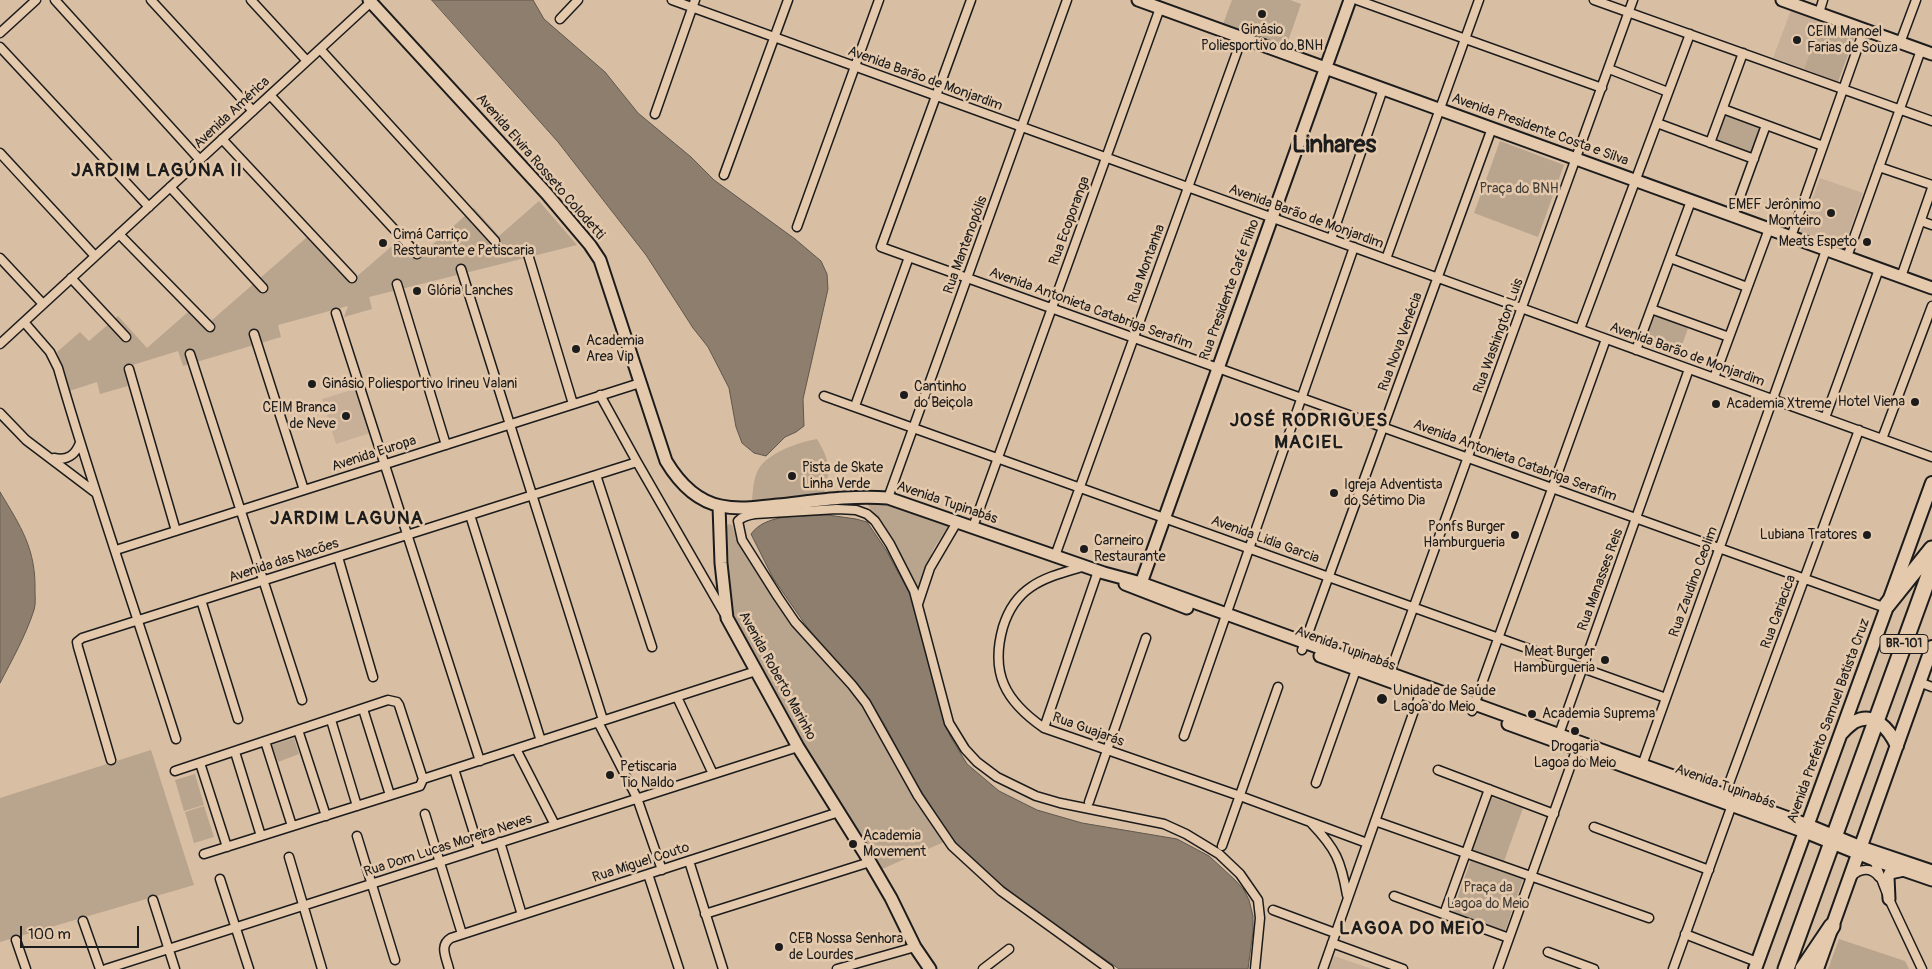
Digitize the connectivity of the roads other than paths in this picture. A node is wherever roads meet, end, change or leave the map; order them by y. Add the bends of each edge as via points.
1 (36, 0) edge
2 (55, 0) edge
3 (152, 0) edge
4 (250, 0) edge
5 (264, 0) edge
6 (578, 0) edge
7 (672, 0) edge
8 (788, 0) edge
9 (879, 0) edge
10 (971, 0) edge
11 (1067, 0) edge
12 (1138, 0) edge
13 (1350, 0) edge
14 (1357, 0) edge
15 (1479, 0) edge
16 (1594, 0) edge
17 (1633, 0) edge
18 (1782, 0) edge
19 (1823, 0) edge
20 (1916, 0) edge
21 (370, 1) edge
22 (694, 4) edge
23 (257, 7) junction
24 (1160, 8) junction
25 (1629, 12) junction
26 (1819, 13) junction
27 (560, 19) dead end
28 (1864, 30) junction
29 (0, 33) edge
30 (1690, 34) junction
31 (774, 37) junction
32 (1242, 38) junction
33 (1465, 39) junction
34 (1900, 43) junction
35 (0, 48) edge
36 (320, 49) junction
37 (1926, 52) edge
38 (1743, 53) junction
39 (307, 61) junction
40 (855, 66) junction
41 (1325, 68) junction
42 (1609, 69) junction
43 (1602, 88) junction
44 (1383, 89) junction
45 (1843, 89) junction
46 (1668, 92) junction
47 (270, 95) junction
48 (936, 96) junction
49 (1723, 109) junction
50 (1900, 109) junction
51 (253, 110) junction
52 (1440, 110) junction
53 (655, 114) dead end
54 (1932, 121) edge
55 (1657, 123) junction
56 (1766, 125) junction
57 (1021, 127) junction
58 (1492, 128) junction
59 (222, 139) junction
60 (1710, 143) junction
61 (1823, 146) junction
62 (0, 154) edge
63 (1106, 158) junction
64 (1576, 159) junction
65 (1754, 159) junction
66 (200, 160) junction
67 (1879, 167) junction
68 (724, 175) dead end
69 (1635, 180) junction
70 (170, 187) junction
71 (1932, 187) edge
72 (1188, 188) junction
73 (1691, 201) junction
74 (148, 207) junction
75 (1733, 216) junction
76 (1272, 218) junction
77 (1921, 221) junction
78 (1932, 225) edge
79 (797, 228) dead end
80 (1768, 229) junction
81 (119, 234) junction
82 (1791, 237) junction
83 (1331, 239) junction
84 (495, 241) dead end
85 (1354, 248) junction
86 (1826, 250) junction
87 (527, 251) dead end
88 (417, 254) dead end
89 (95, 256) junction
90 (909, 257) junction
91 (1847, 257) junction
92 (0, 258) edge
93 (1670, 258) junction
94 (1386, 259) junction
95 (461, 269) dead end
96 (1879, 269) junction
97 (1901, 277) junction
98 (71, 278) junction
99 (352, 278) dead end
100 (967, 278) junction
101 (1438, 278) junction
102 (397, 284) dead end
103 (1747, 287) junction
104 (263, 288) dead end
105 (1932, 288) edge
106 (43, 304) junction
107 (1932, 306) edge
108 (1052, 308) junction
109 (1522, 308) junction
110 (1651, 309) junction
111 (336, 313) dead end
112 (24, 322) junction
113 (210, 327) dead end
114 (1580, 330) junction
115 (254, 334) dead end
116 (126, 337) dead end
117 (1729, 337) junction
118 (1134, 338) junction
119 (1606, 339) junction
120 (0, 344) edge
121 (1636, 350) junction
122 (190, 354) dead end
123 (1218, 368) junction
124 (129, 369) dead end
125 (1689, 369) junction
126 (1714, 378) junction
127 (640, 383) junction
128 (600, 395) junction
129 (824, 396) dead end
130 (1301, 398) junction
131 (1772, 399) junction
132 (574, 404) junction
133 (855, 406) junction
134 (0, 413) edge
135 (1825, 418) junction
136 (510, 424) junction
137 (914, 427) junction
138 (1383, 427) junction
139 (1858, 430) junction
140 (1882, 439) junction
141 (80, 442) junction
142 (446, 445) junction
143 (1932, 457) edge
144 (51, 458) junction
145 (998, 458) junction
146 (1468, 458) junction
147 (637, 462) junction
148 (384, 464) junction
149 (596, 475) junction
150 (1932, 483) edge
151 (1080, 487) junction
152 (1552, 488) junction
153 (304, 490) junction
154 (96, 493) junction
155 (532, 495) junction
156 (888, 498) junction
157 (719, 506) junction
158 (241, 510) junction
159 (470, 515) junction
160 (1165, 518) junction
161 (1636, 518) junction
162 (957, 522) junction
163 (973, 527) junction
164 (176, 531) junction
165 (407, 535) junction
166 (1249, 548) junction
167 (1719, 548) junction
168 (1932, 549) edge
169 (116, 550) junction
170 (1055, 556) junction
171 (338, 557) junction
172 (1085, 566) junction
173 (1932, 567) edge
174 (1101, 572) junction
175 (1328, 577) junction
176 (1804, 579) junction
177 (264, 580) junction
178 (1140, 587) junction
179 (201, 600) junction
180 (918, 604) junction
181 (1886, 606) junction
182 (1414, 607) junction
183 (1225, 617) junction
184 (727, 618) junction
185 (138, 620) junction
186 (1146, 638) dead end
187 (1498, 638) junction
188 (1303, 646) junction
189 (652, 647) dead end
190 (1932, 647) edge
191 (1357, 665) junction
192 (1582, 668) junction
193 (756, 671) junction
194 (373, 677) dead end
195 (1388, 677) junction
196 (1919, 682) junction
197 (1278, 687) dead end
198 (1932, 687) edge
199 (1422, 689) junction
200 (676, 697) junction
201 (1666, 698) junction
202 (302, 700) dead end
203 (1473, 707) junction
204 (363, 709) junction
205 (238, 718) dead end
206 (331, 720) junction
207 (1876, 720) junction
208 (600, 721) junction
209 (1044, 728) junction
210 (298, 730) junction
211 (1840, 734) junction
212 (1184, 736) dead end
213 (1557, 738) junction
214 (176, 739) dead end
215 (265, 741) junction
216 (541, 741) junction
217 (1578, 746) junction
218 (1897, 746) junction
219 (798, 747) junction
220 (516, 749) junction
221 (1107, 750) junction
222 (235, 752) junction
223 (111, 760) dead end
224 (480, 761) junction
225 (200, 763) junction
226 (1641, 768) junction
227 (454, 769) junction
228 (1438, 770) dead end
229 (175, 771) dead end
230 (713, 774) junction
231 (423, 779) junction
232 (1316, 783) dead end
233 (1489, 789) junction
234 (390, 795) junction
235 (1240, 796) junction
236 (637, 798) junction
237 (1728, 800) junction
238 (1089, 802) dead end
239 (357, 806) junction
240 (839, 812) junction
241 (425, 814) dead end
242 (1554, 814) junction
243 (326, 816) junction
244 (1310, 821) junction
245 (1375, 821) junction
246 (555, 825) junction
247 (292, 826) junction
248 (1594, 827) dead end
249 (1806, 828) junction
250 (261, 836) junction
251 (357, 836) dead end
252 (1832, 839) junction
253 (500, 842) junction
254 (1367, 843) junction
255 (1222, 846) dead end
256 (227, 847) junction
257 (479, 849) junction
258 (1859, 850) junction
259 (1465, 853) junction
260 (204, 854) dead end
261 (288, 857) dead end
262 (1874, 860) junction
263 (689, 861) junction
264 (440, 862) junction
265 (870, 862) junction
266 (662, 870) junction
267 (1708, 870) junction
268 (1904, 870) junction
269 (1932, 871) edge
270 (648, 874) junction
271 (1531, 877) junction
272 (1881, 878) junction
273 (220, 879) dead end
274 (1932, 880) edge
275 (1848, 881) junction
276 (372, 883) junction
277 (1394, 896) dead end
278 (1348, 897) junction
279 (1889, 899) junction
280 (153, 900) dead end
281 (303, 906) junction
282 (1272, 910) dead end
283 (705, 914) junction
284 (1444, 914) junction
285 (522, 915) junction
286 (1648, 918) dead end
287 (83, 921) dead end
288 (1832, 926) junction
289 (236, 927) junction
290 (1335, 933) junction
291 (462, 934) junction
292 (1686, 934) junction
293 (1509, 938) junction
294 (16, 940) dead end
295 (1332, 943) junction
296 (915, 946) junction
297 (169, 949) junction
298 (1009, 949) dead end
299 (1548, 952) dead end
300 (395, 960) dead end
301 (1756, 966) edge
302 (26, 969) edge
303 (100, 969) edge
304 (106, 969) edge
305 (175, 969) edge
306 (249, 969) edge
307 (322, 969) edge
308 (449, 969) edge
309 (679, 969) edge
310 (723, 969) edge
311 (837, 969) edge
312 (930, 969) edge
313 (983, 969) edge
314 (1109, 969) edge
315 (1255, 969) edge
316 (1323, 969) edge
317 (1403, 969) edge
318 (1498, 969) edge
319 (1594, 969) edge
320 (1673, 969) edge
321 (1786, 969) edge
322 (1803, 969) edge
323 (1817, 969) edge
324 (1922, 969) edge

1 - 29 street
2 - 66 street
3 - 51 street
4 - 23 street
5 - 23 street
6 - 27 street
7 - 22 street, Avenida Barão de Monjardim
8 - 31 street
9 - 40 street
10 - 48 street
11 - 57 street, Rua Mantenopólis
12 - 24 main road, Avenida Presidente Costa e Silva
13 - 41 main road, Rua Presidente Café Filho
14 - 33 street
15 - 33 street
16 - 25 street
17 - 25 street, Rua Washington Luis
18 - 26 main road
19 - 26 street
20 - 34 street
21 - 36 street, Avenida América
21 - 127 main road, Avenida Elvira Rosseto Colodetti via 590,245 600,260
22 - 31 street, Avenida Barão de Monjardim
22 - 53 street
23 - 39 street
24 - 32 main road, Avenida Presidente Costa e Silva
24 - 63 street, Rua Ecoporanga
25 - 30 street
25 - 42 street, Rua Washington Luis
26 - 28 main road
28 - 34 main road
28 - 45 street
30 - 38 street
30 - 46 street
31 - 40 street, Avenida Barão de Monjardim
31 - 68 street
32 - 41 main road, Avenida Presidente Costa e Silva
32 - 72 street, Rua Montanha
33 - 43 street
33 - 52 street
34 - 37 main road
35 - 74 street
36 - 39 street, Avenida América
36 - 84 street
37 - 50 street
38 - 45 street
38 - 49 street
39 - 47 street, Avenida América
40 - 48 street, Avenida Barão de Monjardim
40 - 79 street
41 - 44 main road, Avenida Presidente Costa e Silva
41 - 76 main road, Rua Presidente Café Filho
42 - 43 street, Rua Washington Luis
42 - 46 street
43 - 64 street, Rua Washington Luis
44 - 52 main road, Avenida Presidente Costa e Silva
44 - 83 street
45 - 50 street
45 - 61 street
46 - 55 street
47 - 51 street, Avenida América
47 - 88 street
48 - 57 street, Avenida Barão de Monjardim
48 - 90 street, Avenida Antonieta Catabriga Serafim via 881,247
49 - 56 street
49 - 60 street
50 - 54 street
50 - 67 street
51 - 59 street, Avenida América
52 - 58 main road, Avenida Presidente Costa e Silva
52 - 94 street
55 - 60 street
55 - 69 street
56 - 61 street
56 - 65 street
57 - 63 street, Avenida Barão de Monjardim
57 - 100 street, Rua Mantenopólis
58 - 64 main road, Avenida Presidente Costa e Silva
58 - 101 street, Rua Nova Venécia
59 - 66 street, Avenida América
59 - 99 street
60 - 65 street
61 - 82 street
62 - 89 street
63 - 72 street, Avenida Barão de Monjardim
63 - 108 street, Rua Ecoporanga
64 - 69 main road, Avenida Presidente Costa e Silva
64 - 109 street, Rua Washington Luis
65 - 75 street
66 - 70 street, Avenida América
67 - 71 street
67 - 91 street
69 - 73 main road, Avenida Presidente Costa e Silva
69 - 114 street
70 - 74 street, Avenida América
70 - 104 street
71 - 77 street
72 - 76 street, Avenida Barão de Monjardim
72 - 118 street, Rua Montanha
73 - 75 main road, Avenida Presidente Costa e Silva
73 - 93 street
74 - 81 street, Avenida América
75 - 80 main road, Avenida Presidente Costa e Silva
76 - 83 street, Avenida Barão de Monjardim
76 - 123 main road, Rua Presidente Café Filho
77 - 78 street
77 - 97 street
80 - 82 main road, Avenida Presidente Costa e Silva
80 - 103 street
81 - 89 street, Avenida América
81 - 113 street
82 - 86 main road, Avenida Presidente Costa e Silva
83 - 85 street, Avenida Barão de Monjardim
85 - 94 street, Avenida Barão de Monjardim
85 - 130 street
86 - 91 main road, Avenida Presidente Costa e Silva
86 - 131 street, Rua Zaudino Ceolim
87 - 132 street
89 - 98 street, Avenida América
90 - 100 street, Avenida Antonieta Catabriga Serafim
90 - 133 street
91 - 96 main road, Avenida Presidente Costa e Silva
92 - 106 street
93 - 103 street
93 - 110 street
94 - 101 street, Avenida Barão de Monjardim
95 - 136 street
96 - 97 main road, Avenida Presidente Costa e Silva
96 - 135 street
97 - 105 main road, Avenida Presidente Costa e Silva
98 - 106 street, Avenida América
98 - 116 street
100 - 108 street, Avenida Antonieta Catabriga Serafim
100 - 137 street, Rua Mantenopólis
101 - 109 street, Avenida Barão de Monjardim
101 - 138 street, Rua Nova Venécia
102 - 142 street
103 - 117 street
106 - 112 street, Avenida América
107 - 140 street
108 - 118 street, Avenida Antonieta Catabriga Serafim
108 - 145 street, Rua Ecoporanga
109 - 114 street, Avenida Barão de Monjardim
109 - 146 street, Rua Washington Luis
110 - 117 street
110 - 121 street
111 - 148 street
112 - 120 street, Avenida América
112 - 141 street via 50,352 58,368
114 - 119 street, Avenida Barão de Monjardim
115 - 153 street
117 - 126 street
118 - 123 street, Avenida Antonieta Catabriga Serafim
118 - 151 street, Rua Montanha
119 - 121 street, Avenida Barão de Monjardim
119 - 152 street
121 - 125 street, Avenida Barão de Monjardim
122 - 158 street
123 - 130 street, Avenida Antonieta Catabriga Serafim
123 - 160 main road, Rua Presidente Café Filho
124 - 164 street
125 - 126 street, Avenida Barão de Monjardim
125 - 161 street, Rua Manasses Reis
126 - 131 street, Avenida Barão de Monjardim
127 - 128 street, Avenida Europa
127 - 157 main road, Avenida Tupinabás via 666,461 673,472 689,489
128 - 132 street, Avenida Europa
128 - 147 street, Avenida Roberto Marinho
129 - 133 street, Avenida Lidia Garcia
130 - 138 street, Avenida Antonieta Catabriga Serafim
130 - 166 street
131 - 135 street, Avenida Barão de Monjardim
131 - 167 street, Rua Zaudino Ceolim
132 - 136 street, Avenida Europa
133 - 137 street, Avenida Lidia Garcia
134 - 144 street via 26,440
135 - 139 street, Avenida Barão de Monjardim
136 - 142 street, Avenida Europa
136 - 155 street
137 - 145 street, Avenida Lidia Garcia
137 - 156 street, Rua Mantenopólis
138 - 146 street, Avenida Antonieta Catabriga Serafim
138 - 175 street, Rua Nova Venécia
139 - 140 street, Avenida Barão de Monjardim
139 - 176 street, Rua Cariacica
140 - 143 street, Avenida Barão de Monjardim
141 - 144 street via 76,453 69,458
141 - 154 street
142 - 148 street, Avenida Europa
144 - 154 street
145 - 151 street, Avenida Lidia Garcia
145 - 163 street, Rua Ecoporanga
146 - 152 street, Avenida Antonieta Catabriga Serafim
146 - 182 street, Rua Washington Luis
147 - 149 street, Avenida das Nacões
147 - 184 street, Avenida Roberto Marinho
148 - 153 street, Avenida Europa
148 - 165 street
149 - 155 street, Avenida das Nacões
149 - 189 street
150 - 181 main road, Avenida Prefeito Samuel Batista Cruz
151 - 160 street, Avenida Lidia Garcia
151 - 170 street, Rua Montanha
152 - 161 street, Avenida Antonieta Catabriga Serafim
152 - 187 street
153 - 158 street, Avenida Europa
154 - 169 street
155 - 159 street, Avenida das Nacões
155 - 208 street
156 - 157 main road, Avenida Tupinabás via 859,497 748,508
156 - 162 main road, Avenida Tupinabás
157 - 184 main road
158 - 164 street, Avenida Europa
158 - 177 street
159 - 165 street, Avenida das Nacões
159 - 216 street
160 - 166 street, Avenida Lidia Garcia
160 - 178 main road, Rua Presidente Café Filho
161 - 167 street, Avenida Antonieta Catabriga Serafim
161 - 192 street, Rua Manasses Reis
162 - 163 main road, Avenida Tupinabás
162 - 180 street via 930,568
163 - 170 main road, Avenida Tupinabás
164 - 169 street, Avenida Europa
165 - 171 street, Avenida das Nacões
165 - 224 street
166 - 175 street, Avenida Lidia Garcia
166 - 183 street
167 - 176 street, Avenida Antonieta Catabriga Serafim
167 - 201 street, Rua Zaudino Ceolim
168 - 181 highway
169 - 185 street
170 - 172 main road, Avenida Tupinabás
171 - 177 street, Avenida das Nacões
171 - 194 street
172 - 174 main road, Avenida Tupinabás
172 - 209 street, Rua Guajarás via 1030,587 1007,613 1000,638 997,662 1002,682 1012,700
173 - 207 highway, BR-101
174 - 178 main road, Avenida Tupinabás
174 - 209 street
175 - 182 street, Avenida Lidia Garcia
175 - 188 street, Rua Nova Venécia
176 - 181 street, Avenida Antonieta Catabriga Serafim
176 - 237 street, Rua Cariacica
177 - 179 street, Avenida das Nacões
177 - 202 street
178 - 183 main road, Avenida Tupinabás
179 - 185 street, Avenida das Nacões
179 - 205 street
180 - 314 street via 890,544 876,521 867,514 837,509 746,515 738,521 742,540 778,597 795,622 866,703 914,789 952,846 1001,891
180 - 315 street via 949,723 965,750 997,777 1036,796 1164,824 1219,854 1240,874 1258,900 1260,918
181 - 211 main road, Avenida Prefeito Samuel Batista Cruz
182 - 187 street, Avenida Lidia Garcia
182 - 195 street, Rua Washington Luis
183 - 188 main road, Avenida Tupinabás
183 - 212 street
184 - 193 main road, Avenida Roberto Marinho
185 - 214 street
185 - 223 street, Avenida das Nacões via 77,642
186 - 221 street
187 - 192 street, Avenida Lidia Garcia
187 - 203 street
188 - 191 main road, Avenida Tupinabás
190 - 196 main road
191 - 195 main road, Avenida Tupinabás
191 - 232 street
192 - 201 street, Avenida Lidia Garcia
192 - 213 street, Rua Manasses Reis
193 - 200 street
193 - 219 main road, Avenida Roberto Marinho
195 - 199 main road, Avenida Tupinabás
196 - 198 street
196 - 218 main road
197 - 235 street
199 - 203 main road, Avenida Tupinabás
199 - 245 street
200 - 208 street
200 - 230 street
201 - 226 street, Rua Zaudino Ceolim
203 - 213 main road, Avenida Tupinabás
204 - 206 street
204 - 231 street via 388,700 397,702
204 - 234 street
206 - 210 street
206 - 239 street
207 - 211 main road via 1854,722
207 - 218 main road via 1891,734
207 - 252 highway, BR-101
208 - 216 street
208 - 236 street
209 - 221 street, Rua Guajarás
210 - 215 street
210 - 243 street
211 - 249 main road, Avenida Prefeito Samuel Batista Cruz
213 - 217 main road, Avenida Tupinabás
215 - 222 street
215 - 247 street
216 - 220 street
217 - 226 main road, Avenida Tupinabás
217 - 242 street
218 - 258 main road
219 - 230 street, Rua Dom Lucas Moreira Neves
219 - 240 main road, Avenida Roberto Marinho
220 - 224 street
220 - 246 street
221 - 235 street, Rua Guajarás
221 - 238 street
222 - 225 street
222 - 250 street
224 - 227 street
225 - 229 street
225 - 256 street
226 - 237 main road, Avenida Tupinabás
227 - 231 street
227 - 257 street
228 - 233 street
230 - 236 street, Rua Dom Lucas Moreira Neves
231 - 234 street via 420,786
233 - 242 street
233 - 259 street
234 - 239 street
235 - 244 street, Rua Guajarás
235 - 255 street
236 - 246 street, Rua Dom Lucas Moreira Neves
236 - 266 street
237 - 249 main road, Avenida Tupinabás
237 - 267 street, Rua Cariacica
239 - 243 street
240 - 263 street, Rua Miguel Couto
240 - 265 main road, Avenida Roberto Marinho
241 - 264 street
242 - 271 street
243 - 247 street
244 - 254 street, Rua Guajarás
244 - 278 street via 1336,853
245 - 254 street
245 - 259 street
246 - 253 street, Rua Dom Lucas Moreira Neves
247 - 250 street
248 - 267 street
249 - 252 main road, Avenida Tupinabás
249 - 301 main road, Avenida Prefeito Samuel Batista Cruz
250 - 256 street
251 - 276 street
252 - 258 main road, Avenida Tupinabás
252 - 321 highway, BR-101
253 - 257 street, Rua Dom Lucas Moreira Neves
253 - 285 street
254 - 278 street
256 - 260 street
257 - 264 street, Rua Dom Lucas Moreira Neves
258 - 262 main road
258 - 269 main road
258 - 275 main road
259 - 271 street
259 - 284 street
261 - 281 street
262 - 268 main road
262 - 272 street
263 - 266 street, Rua Miguel Couto
263 - 283 street
264 - 276 street, Rua Dom Lucas Moreira Neves
264 - 291 street
265 - 283 street
265 - 296 main road, Avenida Roberto Marinho
266 - 270 street, Rua Miguel Couto
267 - 292 street, Rua Cariacica
268 - 274 main road
268 - 279 main road via 1890,873
270 - 285 street, Rua Miguel Couto
270 - 309 street
271 - 286 street
271 - 293 street
272 - 275 street via 1871,870 1864,870
272 - 279 street
273 - 289 street
275 - 288 main road
276 - 281 street, Rua Dom Lucas Moreira Neves
276 - 300 street
277 - 284 street
278 - 290 street
279 - 324 street
280 - 297 street
281 - 289 street, Rua Dom Lucas Moreira Neves
281 - 307 street
282 - 290 street
283 - 310 street
284 - 293 street
285 - 291 street, Rua Miguel Couto
287 - 303 street
288 - 322 highway
288 - 323 main road
289 - 297 street, Rua Dom Lucas Moreira Neves
289 - 306 street
290 - 295 street
291 - 308 street, Rua Miguel Couto via 445,941 443,946
292 - 301 street
292 - 320 street, Rua Cariacica
293 - 318 street
294 - 302 street
295 - 316 street
295 - 317 street
296 - 311 street
296 - 312 main road, Avenida Roberto Marinho
297 - 304 street, Rua Dom Lucas Moreira Neves
297 - 305 street
298 - 313 street
299 - 319 street

